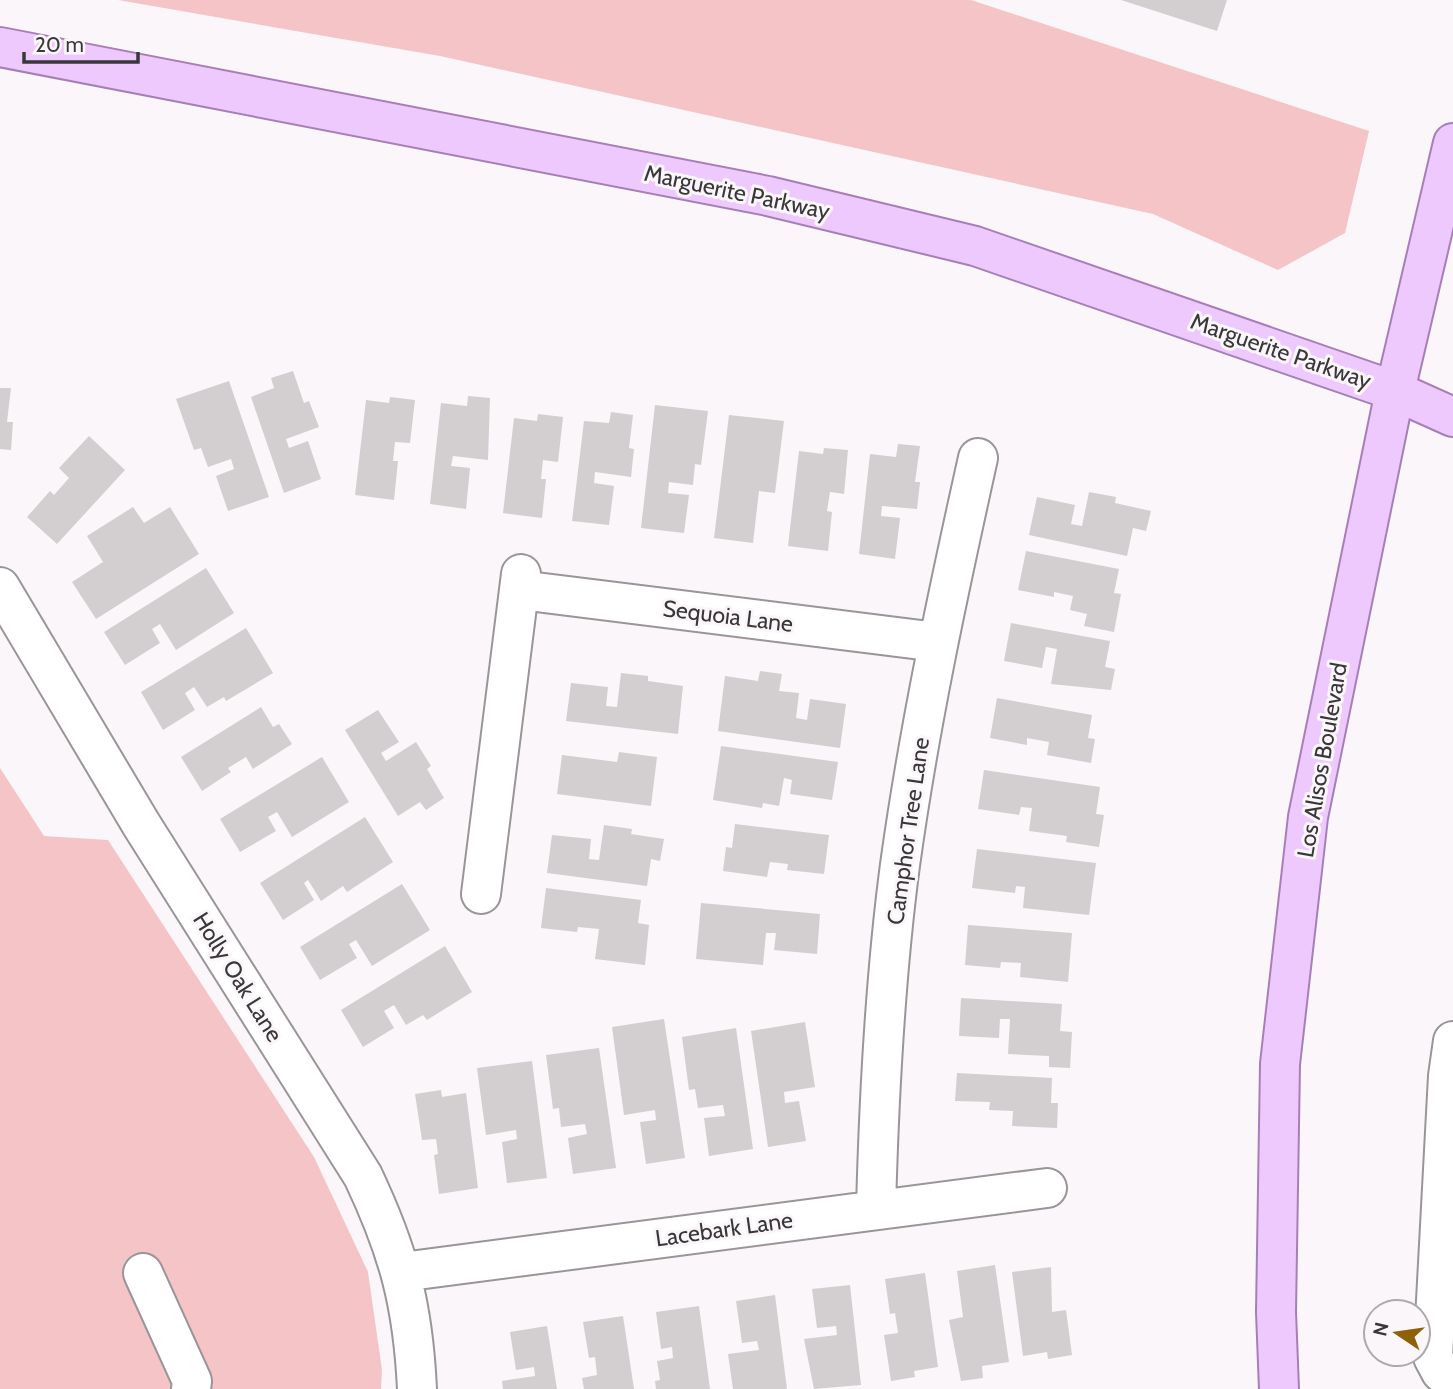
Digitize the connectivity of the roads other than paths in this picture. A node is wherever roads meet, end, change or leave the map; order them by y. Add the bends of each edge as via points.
1 (0, 47) edge
2 (1453, 143) edge
3 (1395, 391) junction
4 (1453, 417) edge
5 (978, 458) dead end
6 (0, 587) edge
7 (937, 642) junction
8 (481, 894) dead end
9 (1453, 1041) edge
10 (1047, 1188) dead end
11 (876, 1209) junction
12 (402, 1272) junction
13 (143, 1273) dead end
14 (1447, 1377) edge
15 (191, 1389) edge
16 (417, 1389) edge
17 (1279, 1389) edge

1 - 3 main road, Marguerite Parkway via 768,196 975,246
2 - 3 main road, Los Alisos Boulevard
3 - 4 main road, Marguerite Parkway
3 - 17 main road, Los Alisos Boulevard via 1308,817 1280,1064
5 - 7 street, Camphor Tree Lane
6 - 12 street, Holly Oak Lane via 141,824 363,1177
7 - 8 street, Sequoia Lane via 521,582
7 - 11 street, Camphor Tree Lane via 900,867 878,1111
9 - 14 street via 1433,1357
10 - 11 street, Lacebark Lane
11 - 12 street, Lacebark Lane
12 - 16 street, Holly Oak Lane
13 - 15 street via 192,1381

